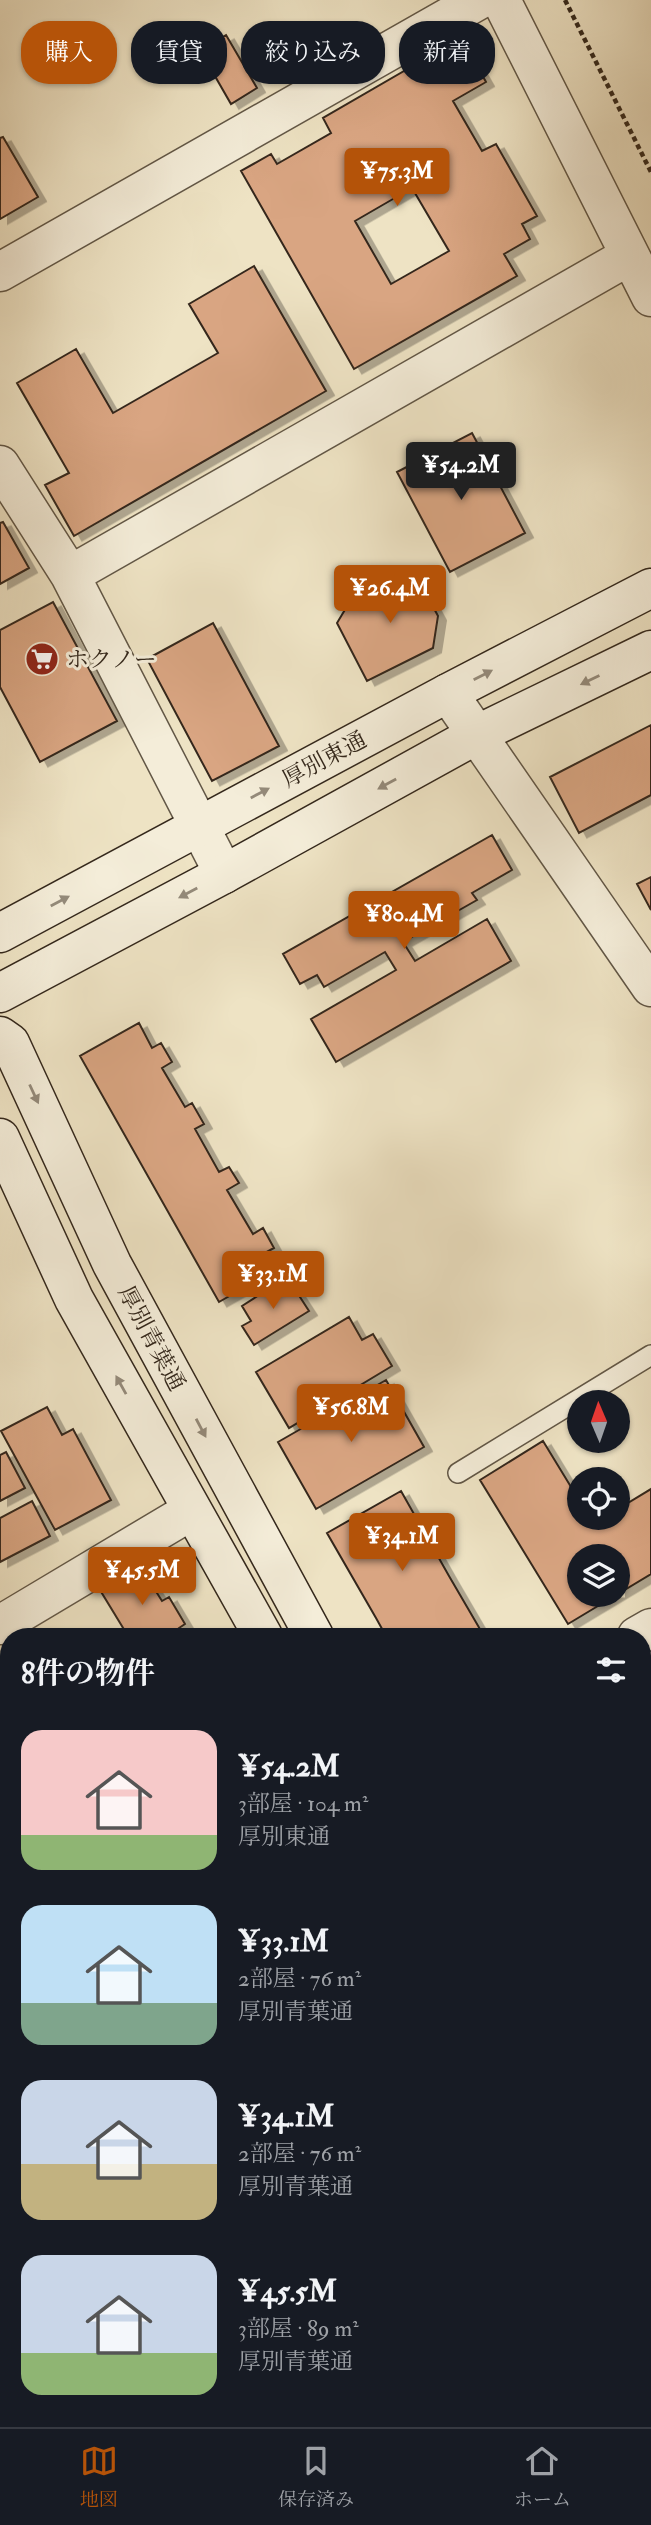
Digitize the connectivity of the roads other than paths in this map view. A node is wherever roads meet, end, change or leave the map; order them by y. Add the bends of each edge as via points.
1 (479, 0) edge
2 (501, 0) edge
3 (629, 256) junction
4 (0, 271) edge
5 (651, 297) edge
6 (0, 465) edge
7 (70, 575) junction
8 (651, 588) edge
9 (651, 650) edge
10 (448, 693) junction
11 (476, 735) junction
12 (198, 826) junction
13 (223, 874) junction
14 (0, 933) edge
15 (651, 987) edge
16 (0, 993) edge
17 (0, 1036) edge
18 (0, 1138) edge
19 (651, 1355) edge
20 (458, 1473) dead end
21 (191, 1511) junction
22 (4, 1624) edge
23 (258, 1628) edge
24 (310, 1628) edge

1 - 4 street
2 - 3 street
3 - 5 street
3 - 7 street
6 - 7 street
7 - 12 street
10 -> 8 street, 厚別東通
9 -> 11 street
10 - 11 street
12 -> 10 street, 厚別東通
11 -> 13 street
11 - 15 street
12 - 13 street
14 -> 12 street, 厚別東通
13 -> 16 street
17 -> 24 street, 厚別青葉通 via 10,1043 112,1264
21 -> 18 street via 74,1299
19 - 20 lane
21 - 22 street
21 - 23 street

